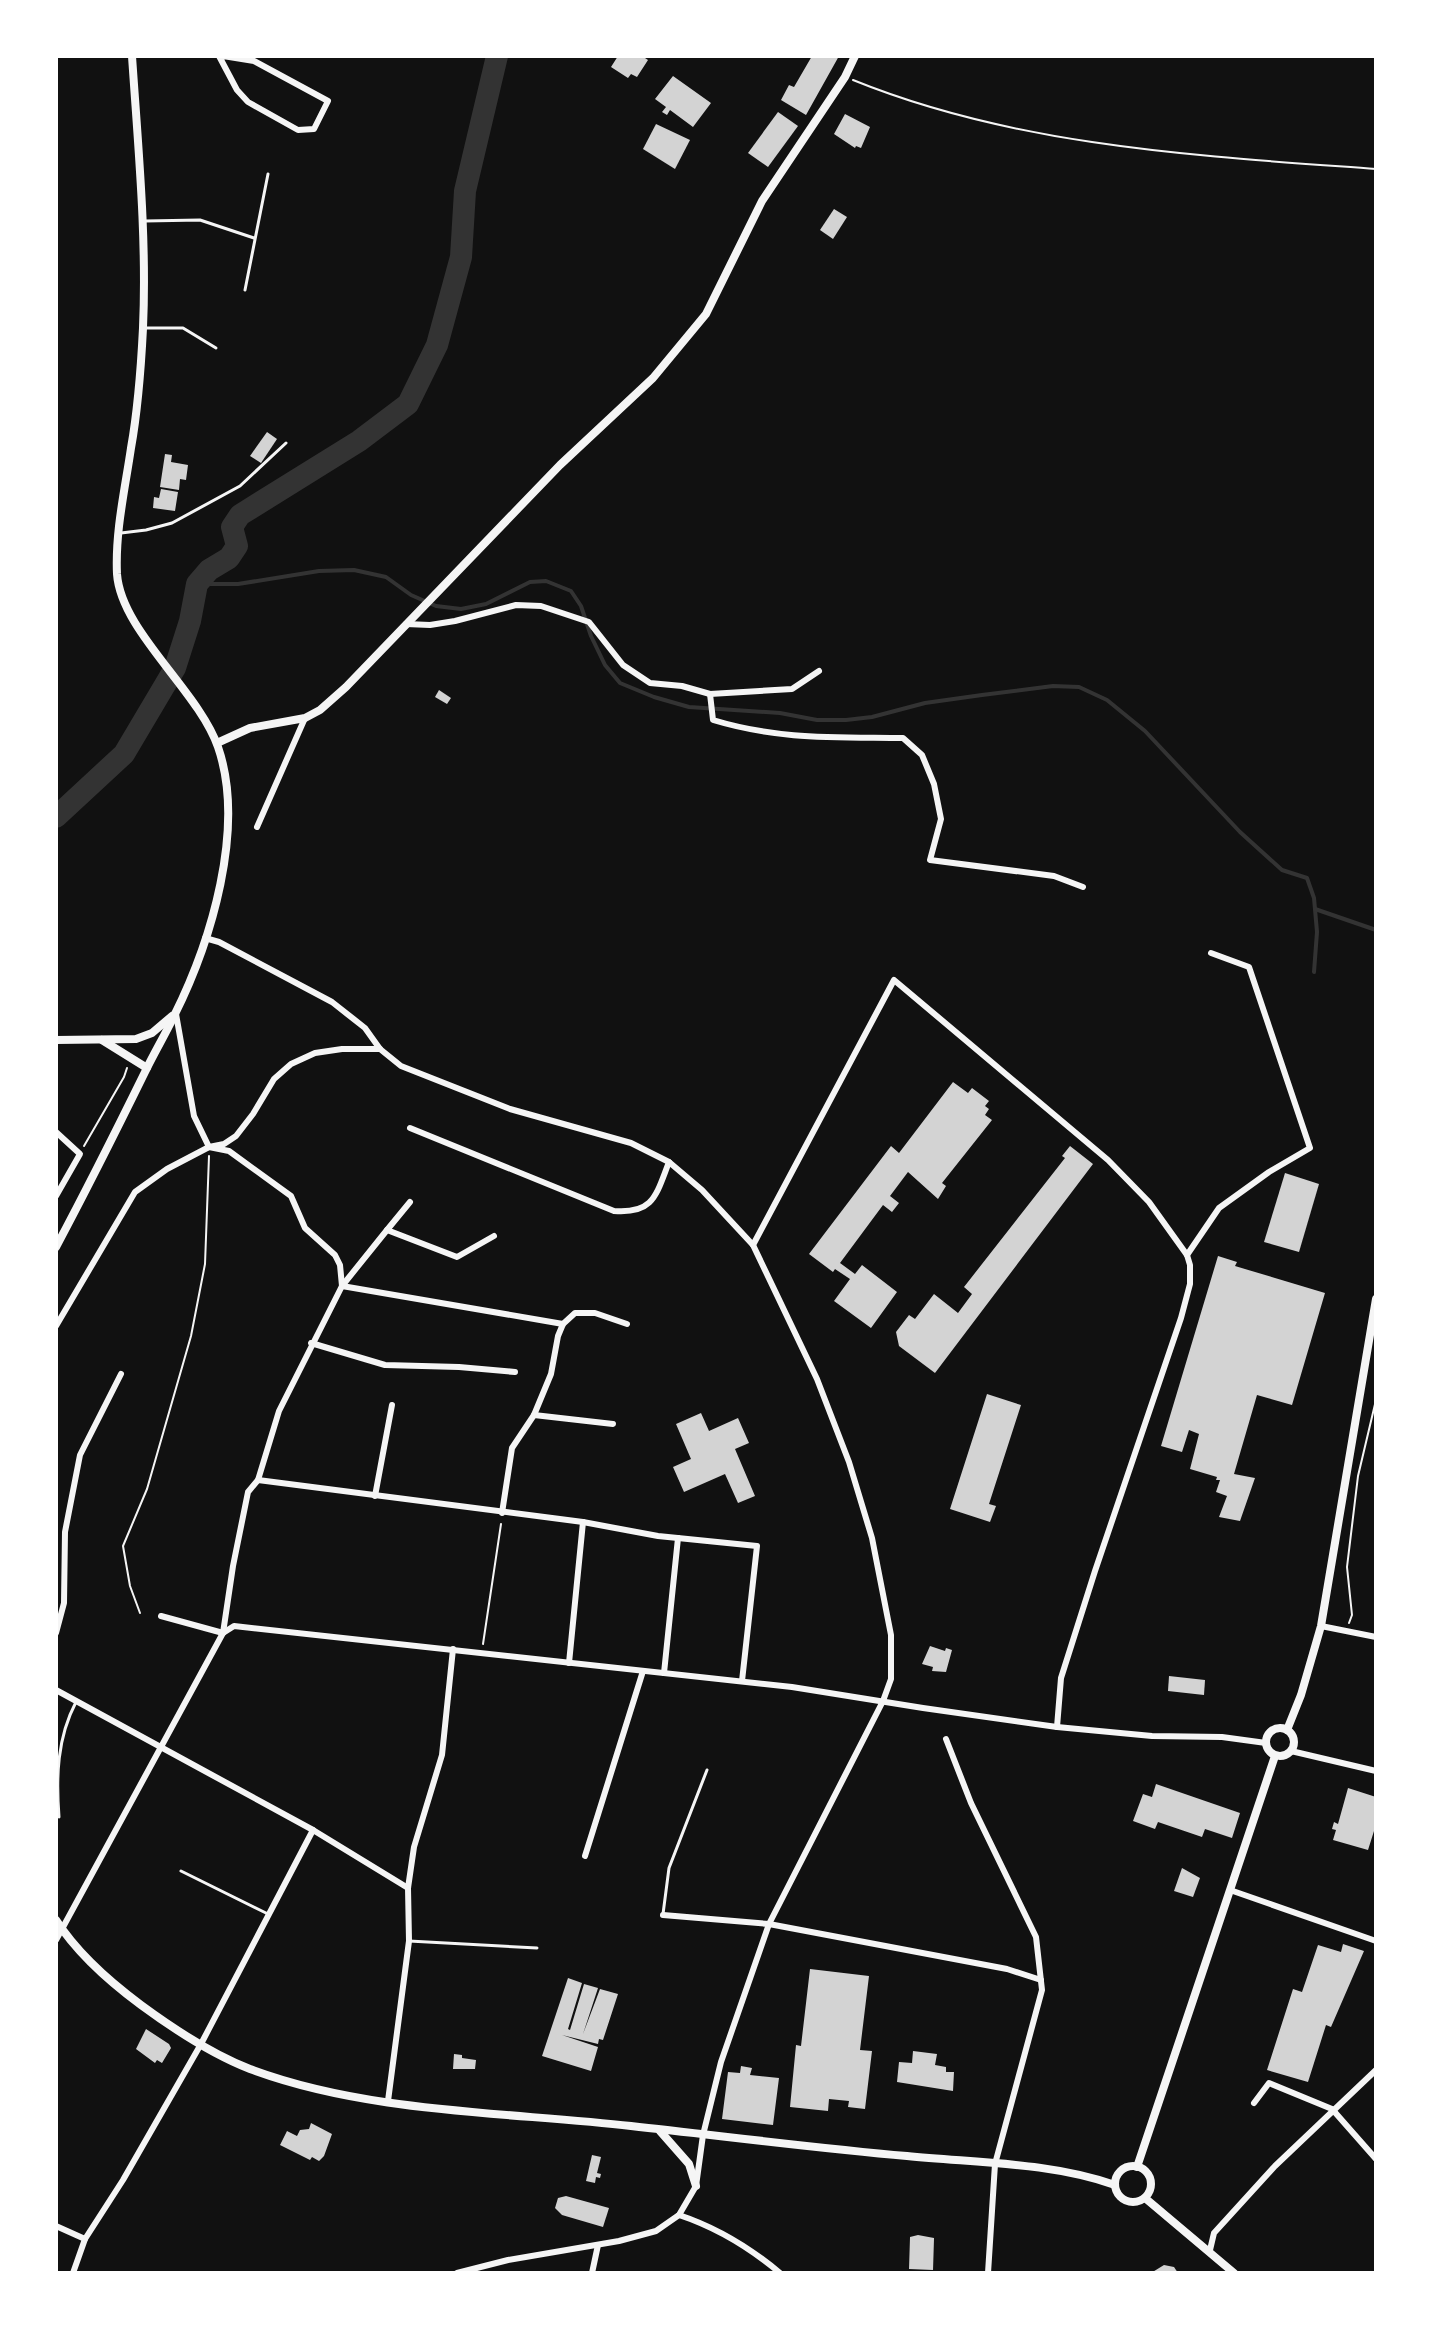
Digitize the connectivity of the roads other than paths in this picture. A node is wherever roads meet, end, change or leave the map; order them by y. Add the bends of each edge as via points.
1 (132, 56) edge
2 (221, 56) edge
3 (855, 56) edge
4 (268, 174) dead end
5 (142, 221) junction
6 (254, 238) junction
7 (245, 290) dead end
8 (143, 328) junction
9 (216, 348) dead end
10 (286, 443) dead end
11 (119, 533) junction
12 (406, 624) junction
13 (819, 671) dead end
14 (710, 698) junction
15 (305, 718) junction
16 (217, 743) junction
17 (257, 827) dead end
18 (1083, 887) dead end
19 (205, 938) junction
20 (1211, 953) dead end
21 (176, 1014) junction
22 (101, 1039) junction
23 (56, 1040) edge
24 (380, 1049) junction
25 (147, 1068) junction
26 (410, 1128) dead end
27 (56, 1132) edge
28 (209, 1147) junction
29 (669, 1162) junction
30 (56, 1196) edge
31 (410, 1202) dead end
32 (387, 1230) junction
33 (494, 1236) dead end
34 (753, 1245) junction
35 (56, 1247) edge
36 (1187, 1255) junction
37 (342, 1286) junction
38 (1376, 1299) edge
39 (563, 1324) junction
40 (627, 1324) dead end
41 (56, 1326) edge
42 (311, 1343) junction
43 (515, 1372) dead end
44 (121, 1374) dead end
45 (392, 1405) dead end
46 (534, 1415) junction
47 (613, 1424) dead end
48 (258, 1480) junction
49 (375, 1496) junction
50 (502, 1513) junction
51 (583, 1522) junction
52 (678, 1538) junction
53 (161, 1616) dead end
54 (1321, 1626) junction
55 (56, 1633) edge
56 (223, 1633) junction
57 (1376, 1637) edge
58 (453, 1649) junction
59 (569, 1663) junction
60 (643, 1671) junction
61 (664, 1673) junction
62 (742, 1681) junction
63 (56, 1690) edge
64 (883, 1701) junction
65 (76, 1702) junction
66 (1057, 1727) junction
67 (1287, 1730) junction
68 (946, 1739) dead end
69 (1266, 1743) junction
70 (160, 1747) junction
71 (1291, 1751) junction
72 (1275, 1756) junction
73 (707, 1770) dead end
74 (1376, 1771) edge
75 (59, 1817) dead end
76 (313, 1830) junction
77 (585, 1856) dead end
78 (181, 1871) dead end
79 (408, 1888) junction
80 (1230, 1890) junction
81 (268, 1914) junction
82 (663, 1915) joint
83 (56, 1920) edge
84 (769, 1924) junction
85 (62, 1930) junction
86 (56, 1940) edge
87 (409, 1941) junction
88 (1376, 1941) edge
89 (537, 1948) dead end
90 (1041, 1980) junction
91 (201, 2044) junction
92 (1376, 2070) edge
93 (388, 2101) junction
94 (1254, 2103) dead end
95 (1332, 2109) junction
96 (659, 2130) junction
97 (703, 2135) junction
98 (1376, 2159) edge
99 (995, 2164) junction
100 (1137, 2167) junction
101 (1115, 2185) junction
102 (696, 2186) junction
103 (1145, 2198) junction
104 (679, 2215) junction
105 (56, 2226) edge
106 (85, 2239) junction
107 (598, 2245) junction
108 (1210, 2250) junction
109 (592, 2272) edge
110 (73, 2273) edge
111 (457, 2273) edge
112 (780, 2273) edge
113 (988, 2273) edge
114 (1234, 2273) edge

1 - 5 street
2 - 2 street via 248,102 298,130 314,129 328,101 254,61
3 - 12 street via 762,201 706,314 653,378
4 - 6 lane
5 - 6 lane via 200,220
5 - 8 street
6 - 7 lane
8 - 9 lane via 183,328
8 - 11 street
10 - 11 lane via 240,486 213,501 172,523
11 - 16 street via 122,597
12 - 14 street via 455,621 516,605 541,606 589,622 623,665 650,683 682,686
12 - 15 street via 346,687
13 - 14 street via 792,689
14 - 18 street via 713,720 776,735 903,738 922,755 934,784 941,819 930,860 1054,876
15 - 16 street via 250,728
15 - 17 street
16 - 19 street via 226,772 229,814 221,879
19 - 21 street
19 - 24 street via 332,1002 365,1028
20 - 36 street via 1249,967 1310,1148 1219,1208
21 - 22 street via 136,1039
21 - 25 street
21 - 28 street via 194,1116
22 - 23 street
22 - 25 street
24 - 28 street via 315,1053 291,1064 274,1079 236,1136
24 - 29 street via 401,1066 510,1109 631,1143
25 - 35 street
26 - 29 street via 614,1211 636,1211 654,1201
27 - 30 street via 80,1154
28 - 37 street via 229,1151 291,1196 305,1228 335,1255
28 - 41 street via 135,1192
29 - 34 street
31 - 32 street
32 - 33 street via 457,1257
32 - 37 street
34 - 36 street via 894,980 1108,1160 1149,1202
34 - 64 street via 817,1379 872,1538 891,1635 891,1679
36 - 66 street via 1190,1284 1181,1318 1061,1678
37 - 39 street
37 - 42 street
38 - 54 street
39 - 40 street via 575,1313 595,1313
39 - 46 street
42 - 43 street via 385,1365
42 - 48 street via 279,1411
44 - 55 street via 80,1455 65,1532 64,1603
45 - 49 street
46 - 47 street
46 - 50 street via 512,1448
48 - 49 street
48 - 56 street via 248,1492
49 - 50 street
50 - 51 street
51 - 52 street
51 - 59 street
52 - 61 street
52 - 62 street via 757,1546
53 - 56 street
54 - 57 street
54 - 67 street
56 - 58 street via 234,1626
56 - 70 street
58 - 59 street
58 - 79 street via 442,1755 414,1847
59 - 60 street
60 - 61 street
60 - 77 street
61 - 62 street
62 - 64 street
63 - 65 street
64 - 66 street
64 - 84 street
65 - 70 street
65 - 75 lane via 56,1774
66 - 69 street
67 - 69 street via 1271,1732
67 - 71 street via 1293,1737
68 - 90 street via 1036,1937
69 - 72 street
70 - 76 street
70 - 85 street
71 - 72 street
71 - 74 street
72 - 80 street
73 - 82 lane via 669,1868
76 - 79 street
76 - 81 street
78 - 81 lane
79 - 87 street
80 - 88 street
80 - 100 street
81 - 91 street
82 - 84 street
83 - 85 street
84 - 90 street
84 - 97 street via 721,2062
85 - 86 street
85 - 91 street via 113,1983
87 - 89 lane
87 - 93 street
90 - 99 street
91 - 93 street via 281,2079
91 - 106 street
92 - 95 street
93 - 96 street
94 - 95 street via 1269,2083
95 - 98 street
95 - 108 street via 1214,2233
96 - 97 street
96 - 102 street via 689,2164
97 - 99 street
97 - 102 street
99 - 101 street via 1067,2172
99 - 113 street
100 - 101 street via 1122,2170
100 - 103 street via 1150,2177
101 - 103 street via 1124,2200
102 - 104 street
103 - 108 street
104 - 107 street via 656,2231
104 - 112 street via 751,2249
105 - 106 street
106 - 110 street
107 - 109 street
107 - 111 street
108 - 114 street

